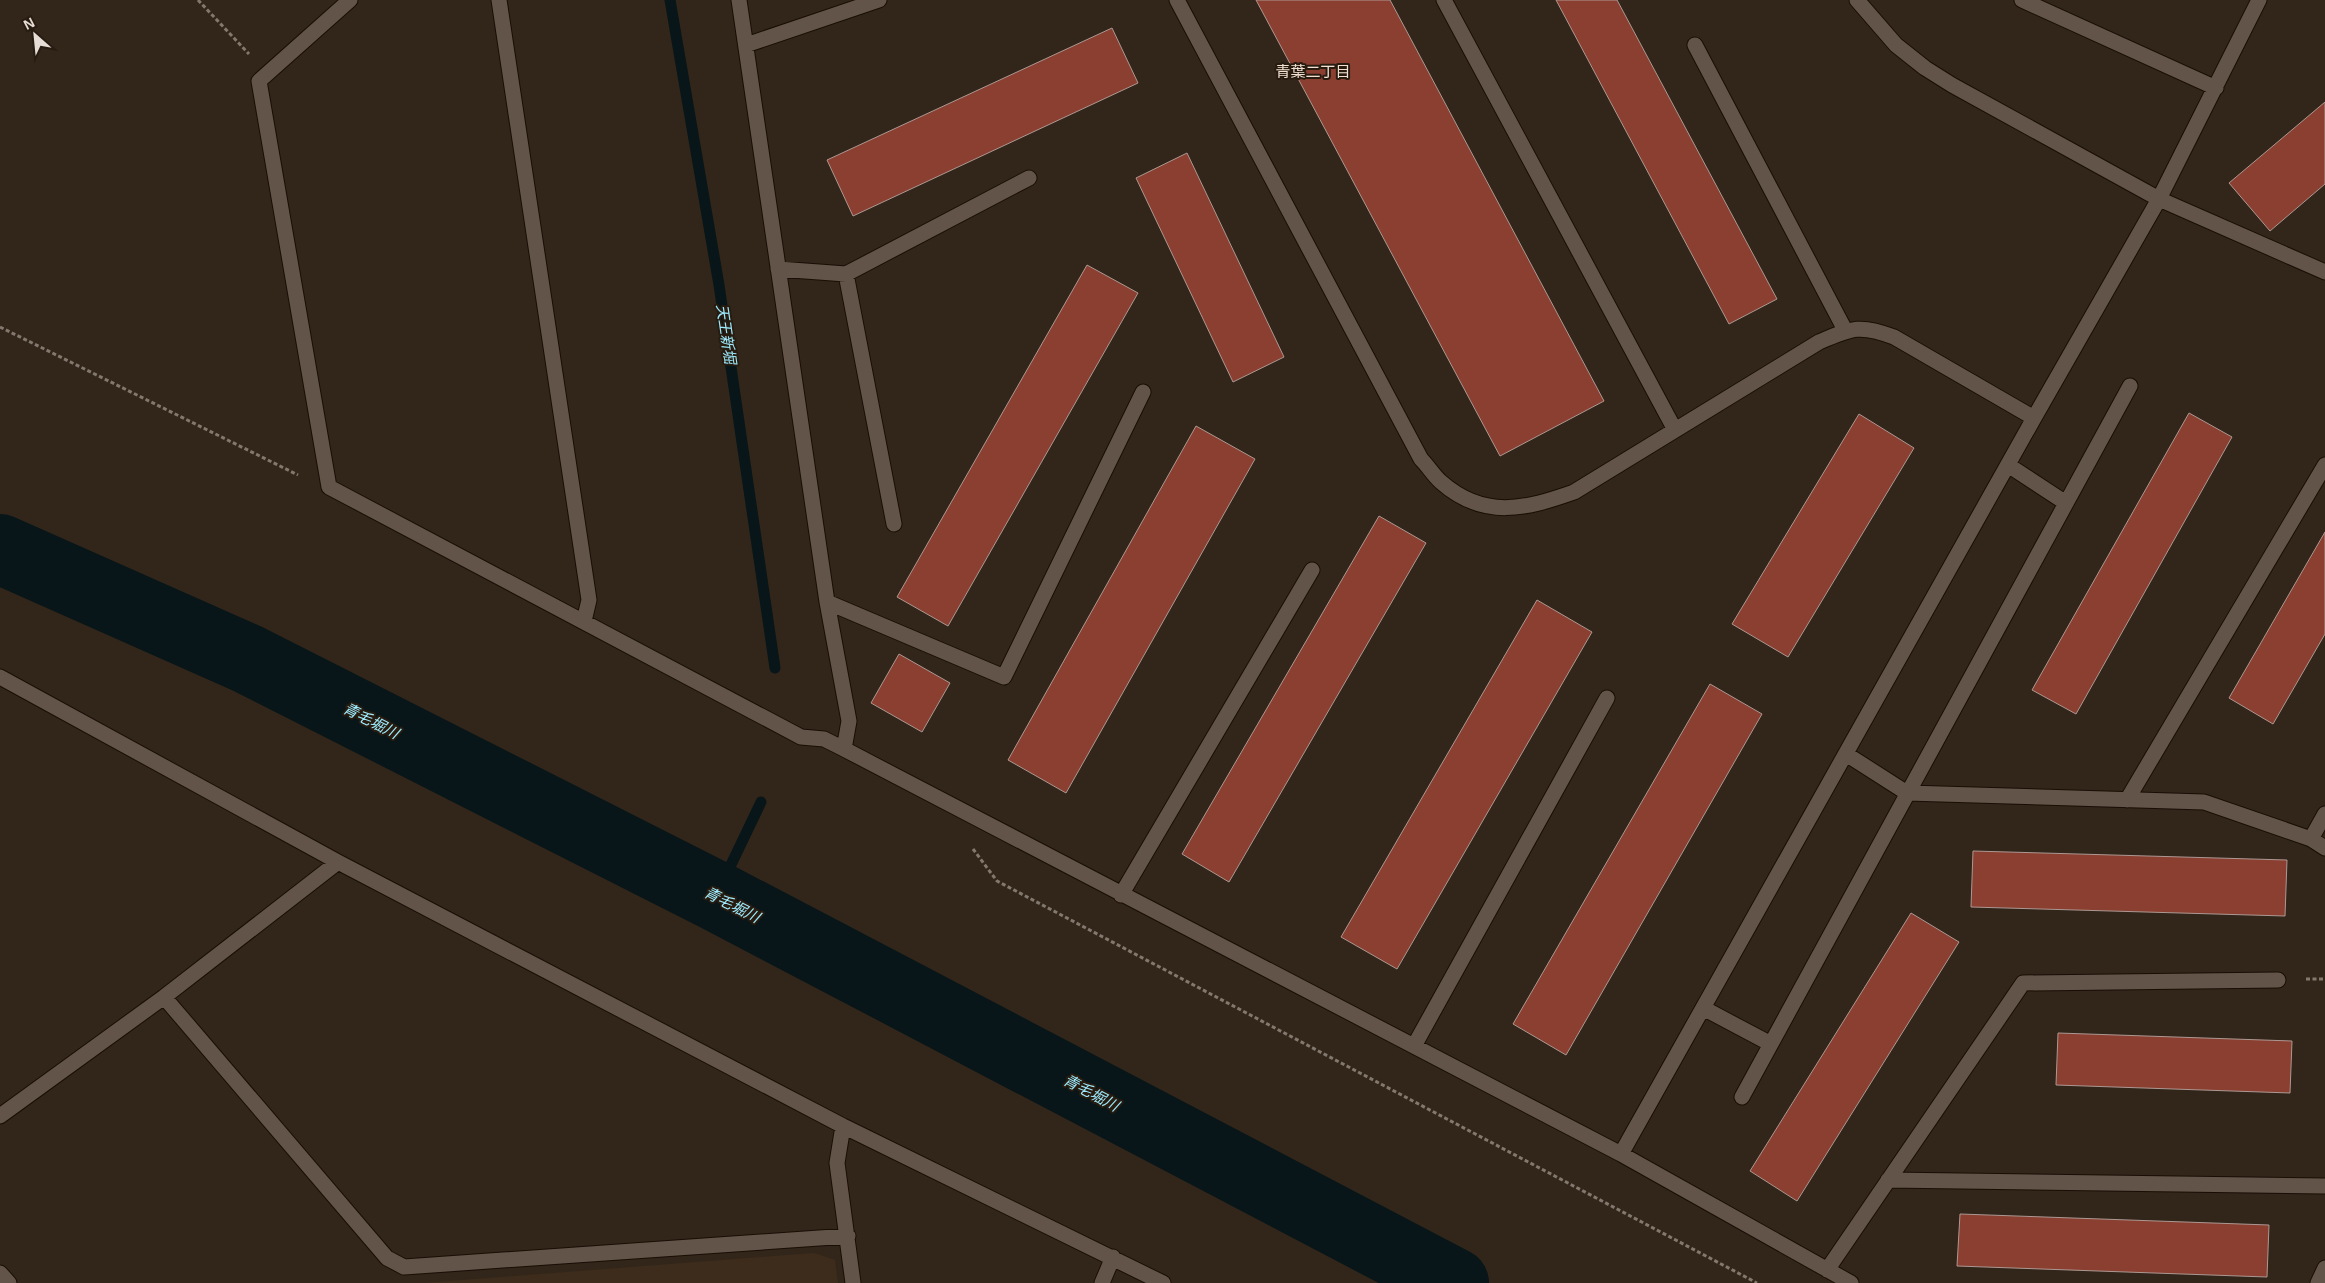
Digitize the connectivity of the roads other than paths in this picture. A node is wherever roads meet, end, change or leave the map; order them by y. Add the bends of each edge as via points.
1 (350, 0) edge
2 (499, 0) edge
3 (739, 0) edge
4 (879, 0) edge
5 (1177, 0) edge
6 (1444, 0) edge
7 (1857, 0) edge
8 (2022, 0) edge
9 (2260, 0) edge
10 (746, 45) junction
11 (1695, 45) dead end
12 (2216, 88) junction
13 (1029, 178) dead end
14 (2159, 199) junction
15 (778, 269) junction
16 (2325, 272) edge
17 (846, 274) junction
18 (1845, 330) junction
19 (2130, 386) dead end
20 (1143, 392) dead end
21 (2034, 418) junction
22 (1675, 430) junction
23 (2008, 465) junction
24 (2325, 465) edge
25 (2066, 503) junction
26 (894, 524) dead end
27 (1312, 570) dead end
28 (827, 602) junction
29 (584, 621) junction
30 (0, 677) edge
31 (1607, 698) dead end
32 (844, 749) junction
33 (1846, 754) junction
34 (1907, 793) junction
35 (2127, 800) junction
36 (2325, 814) edge
37 (2312, 839) junction
38 (2325, 848) edge
39 (338, 862) junction
40 (1121, 895) junction
41 (2278, 980) dead end
42 (164, 997) junction
43 (1703, 1008) junction
44 (1771, 1044) junction
45 (1414, 1046) junction
46 (1742, 1097) dead end
47 (0, 1116) edge
48 (843, 1126) junction
49 (1621, 1154) junction
50 (1888, 1180) junction
51 (2325, 1186) edge
52 (848, 1236) junction
53 (1113, 1257) junction
54 (2325, 1268) edge
55 (1828, 1270) junction
56 (0, 1272) edge
57 (9, 1283) edge
58 (853, 1283) edge
59 (1102, 1283) edge
60 (1163, 1283) edge
61 (1851, 1283) edge
62 (2318, 1283) edge

1 - 29 street via 259,81 329,487
2 - 29 street via 589,600
3 - 10 street
4 - 10 street
5 - 22 street via 1421,459 1441,482 1468,500 1496,508 1539,505 1574,492
6 - 22 street
7 - 14 street via 1896,45 1925,68
8 - 12 street
9 - 12 street
10 - 15 street
11 - 18 street
12 - 14 street
13 - 17 street
14 - 16 street
14 - 21 street
15 - 17 street
15 - 28 street
17 - 26 street
18 - 21 street via 1871,328 1894,337
18 - 22 street via 1819,342
19 - 25 street
20 - 28 street via 1004,677
21 - 23 street
23 - 25 street
23 - 33 street
24 - 35 street
25 - 34 street
27 - 40 street
28 - 32 street via 849,721
29 - 32 street via 801,737 824,739
30 - 39 street
31 - 45 street
32 - 40 street
33 - 34 street
33 - 43 street
34 - 35 street
34 - 44 street
35 - 37 street via 2204,802
36 - 37 street
37 - 38 street
39 - 42 street
39 - 48 street
40 - 45 street
41 - 50 street via 2023,983
42 - 47 street
42 - 52 street via 387,1258 404,1267
43 - 44 street
43 - 49 street
44 - 46 street
45 - 49 street
48 - 52 street via 837,1163
48 - 53 street
49 - 55 street
50 - 51 street
50 - 55 street
52 - 58 street
53 - 59 street
53 - 60 street
54 - 62 street
55 - 61 street
56 - 57 street

